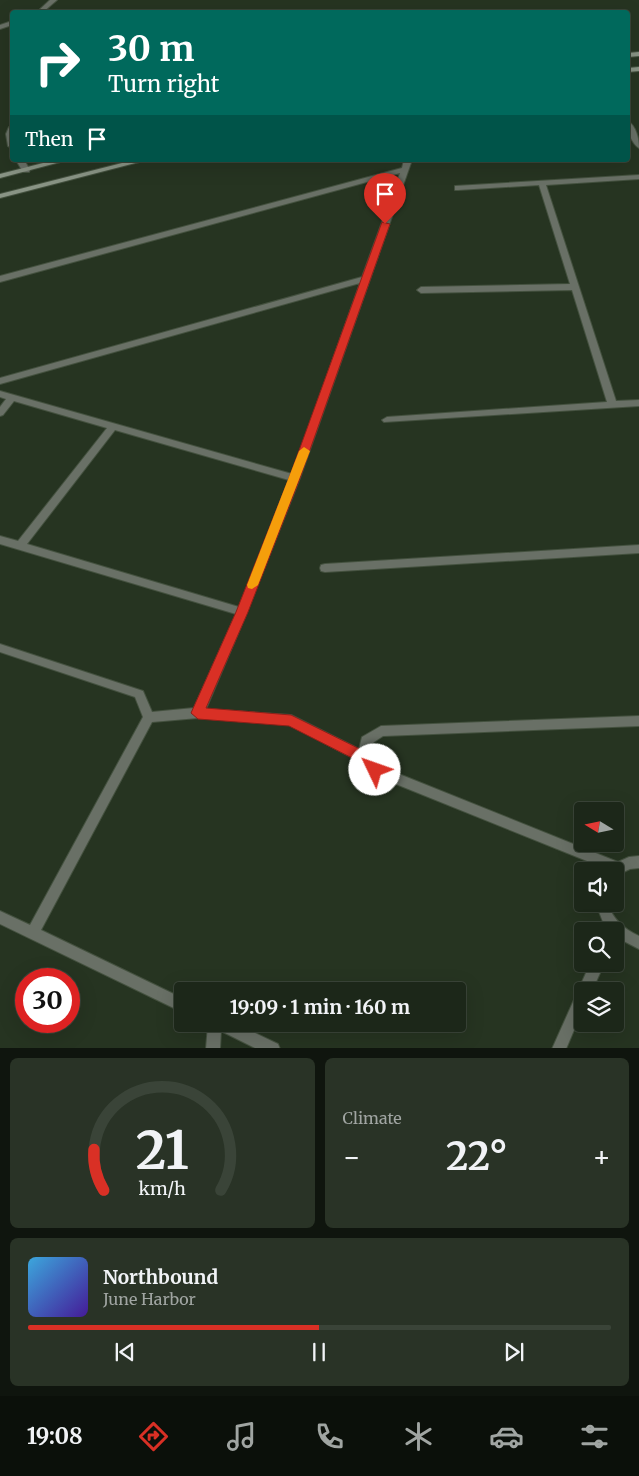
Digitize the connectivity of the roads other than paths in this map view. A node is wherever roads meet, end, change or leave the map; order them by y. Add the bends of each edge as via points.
1 (54, 0) edge
2 (42, 10) edge
3 (630, 127) edge
4 (639, 146) edge
5 (21, 162) edge
6 (56, 162) edge
7 (135, 162) edge
8 (407, 165) edge
9 (26, 170) junction
10 (0, 176) edge
11 (639, 177) edge
12 (542, 183) junction
13 (458, 188) dead end
14 (0, 196) edge
15 (0, 279) edge
16 (366, 279) junction
17 (576, 287) junction
18 (421, 290) dead end
19 (0, 381) edge
20 (0, 394) edge
21 (12, 398) junction
22 (639, 403) edge
23 (613, 405) junction
24 (0, 413) edge
25 (387, 420) dead end
26 (113, 426) junction
27 (295, 478) junction
28 (0, 540) edge
29 (20, 546) junction
30 (639, 549) edge
31 (326, 568) dead end
32 (242, 612) junction
33 (0, 648) edge
34 (198, 713) junction
35 (149, 717) junction
36 (639, 721) edge
37 (363, 757) junction
38 (597, 862) edge
39 (639, 862) edge
40 (624, 864) edge
41 (0, 918) edge
42 (33, 933) junction
43 (624, 936) edge
44 (639, 943) edge
45 (174, 1001) edge
46 (574, 1014) edge
47 (214, 1032) edge
48 (239, 1032) edge
49 (213, 1048) edge
50 (273, 1048) edge
51 (559, 1048) edge

1 - 2 street
3 - 4 street
5 - 9 street
6 - 9 street
7 - 14 street
8 - 15 street
8 - 16 street
9 - 10 street
11 - 12 street
12 - 13 street
12 - 17 street
16 - 19 street
16 - 27 street
17 - 18 street
17 - 23 street
20 - 21 street
21 - 24 street
21 - 26 street
22 - 23 street
23 - 25 street
26 - 27 street
26 - 29 street
27 - 32 street
28 - 29 street
29 - 32 street
30 - 31 street
32 - 34 street
33 - 35 street via 139,694
34 - 35 street
34 - 37 street via 291,720
35 - 42 street
36 - 37 street via 382,731 366,741
37 - 38 street via 375,770
39 - 40 street
41 - 42 street
42 - 45 street
43 - 44 street
46 - 51 street
47 - 49 street
48 - 50 street

